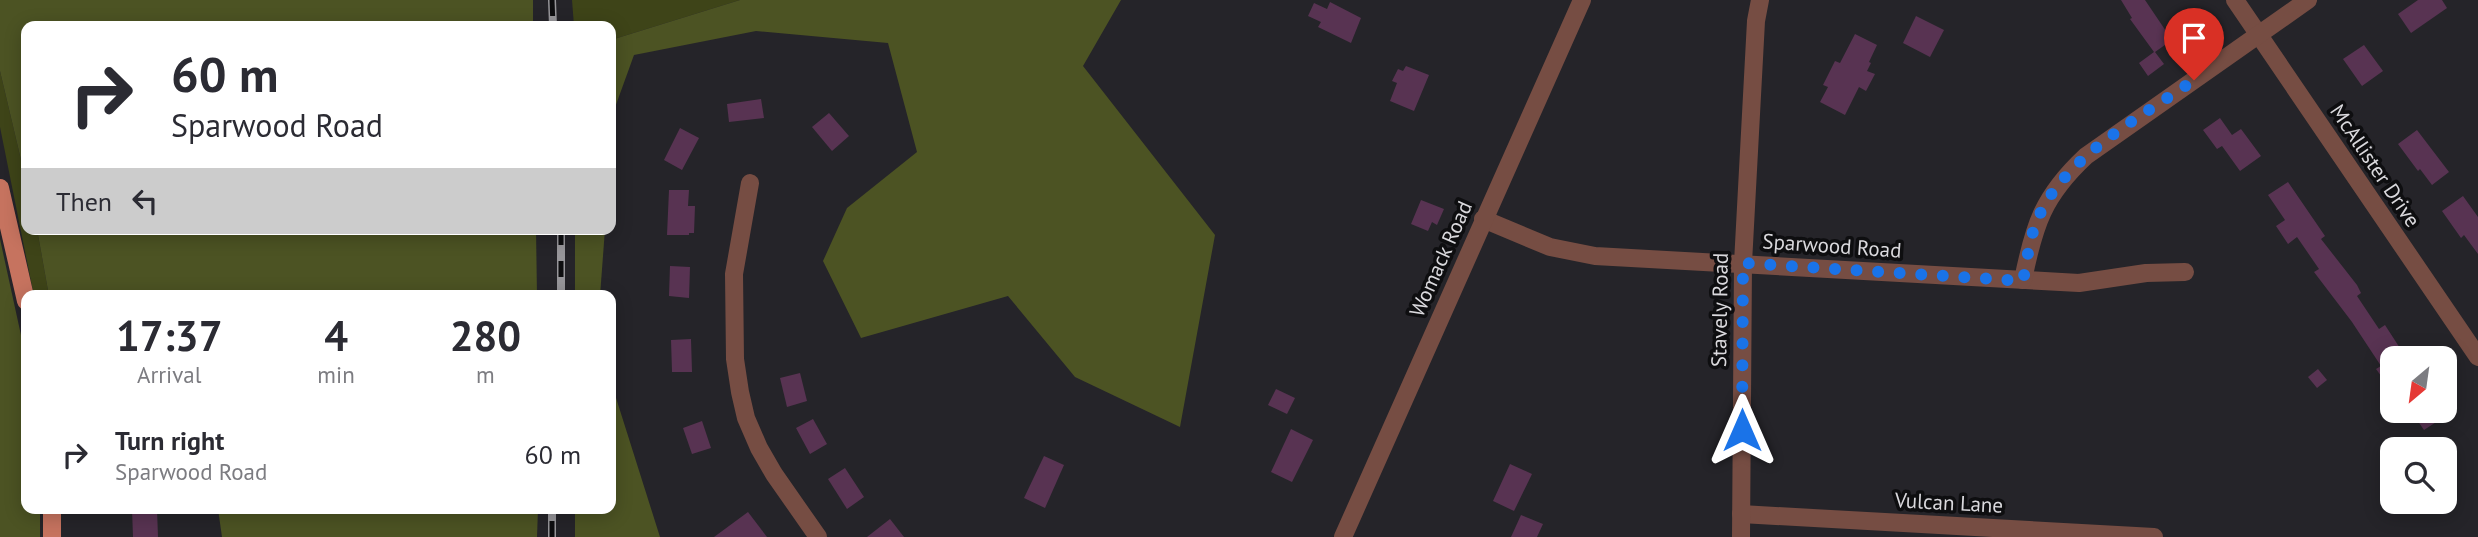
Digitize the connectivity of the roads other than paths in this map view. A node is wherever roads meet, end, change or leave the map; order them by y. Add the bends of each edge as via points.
1 (1582, 0) edge
2 (1760, 0) edge
3 (2235, 0) edge
4 (2308, 0) edge
5 (2258, 34) junction
6 (750, 183) dead end
7 (0, 188) edge
8 (1483, 219) junction
9 (1743, 263) junction
10 (2185, 272) dead end
11 (2023, 281) junction
12 (23, 290) edge
13 (2478, 357) edge
14 (52, 514) edge
15 (1741, 514) junction
16 (1945, 531) edge
17 (52, 537) edge
18 (818, 537) edge
19 (1343, 537) edge
20 (1741, 537) edge
21 (2154, 537) edge

1 - 8 street, Womack Road
2 - 9 street, Stavely Road
3 - 5 street, McAllister Drive
4 - 5 street
5 - 11 street via 2068,172 2036,222
5 - 13 street, McAllister Drive
6 - 18 street via 734,274 740,393 759,448
7 - 12 main road
8 - 9 street, Sparwood Road via 1571,253
8 - 19 street, Womack Road
9 - 11 street, Sparwood Road
9 - 15 street, Stavely Road
10 - 11 street, Sparwood Road via 2146,272 2079,283
14 - 17 main road
15 - 16 street, Vulcan Lane
15 - 20 street, Stavely Road
16 - 21 street, Vulcan Lane

